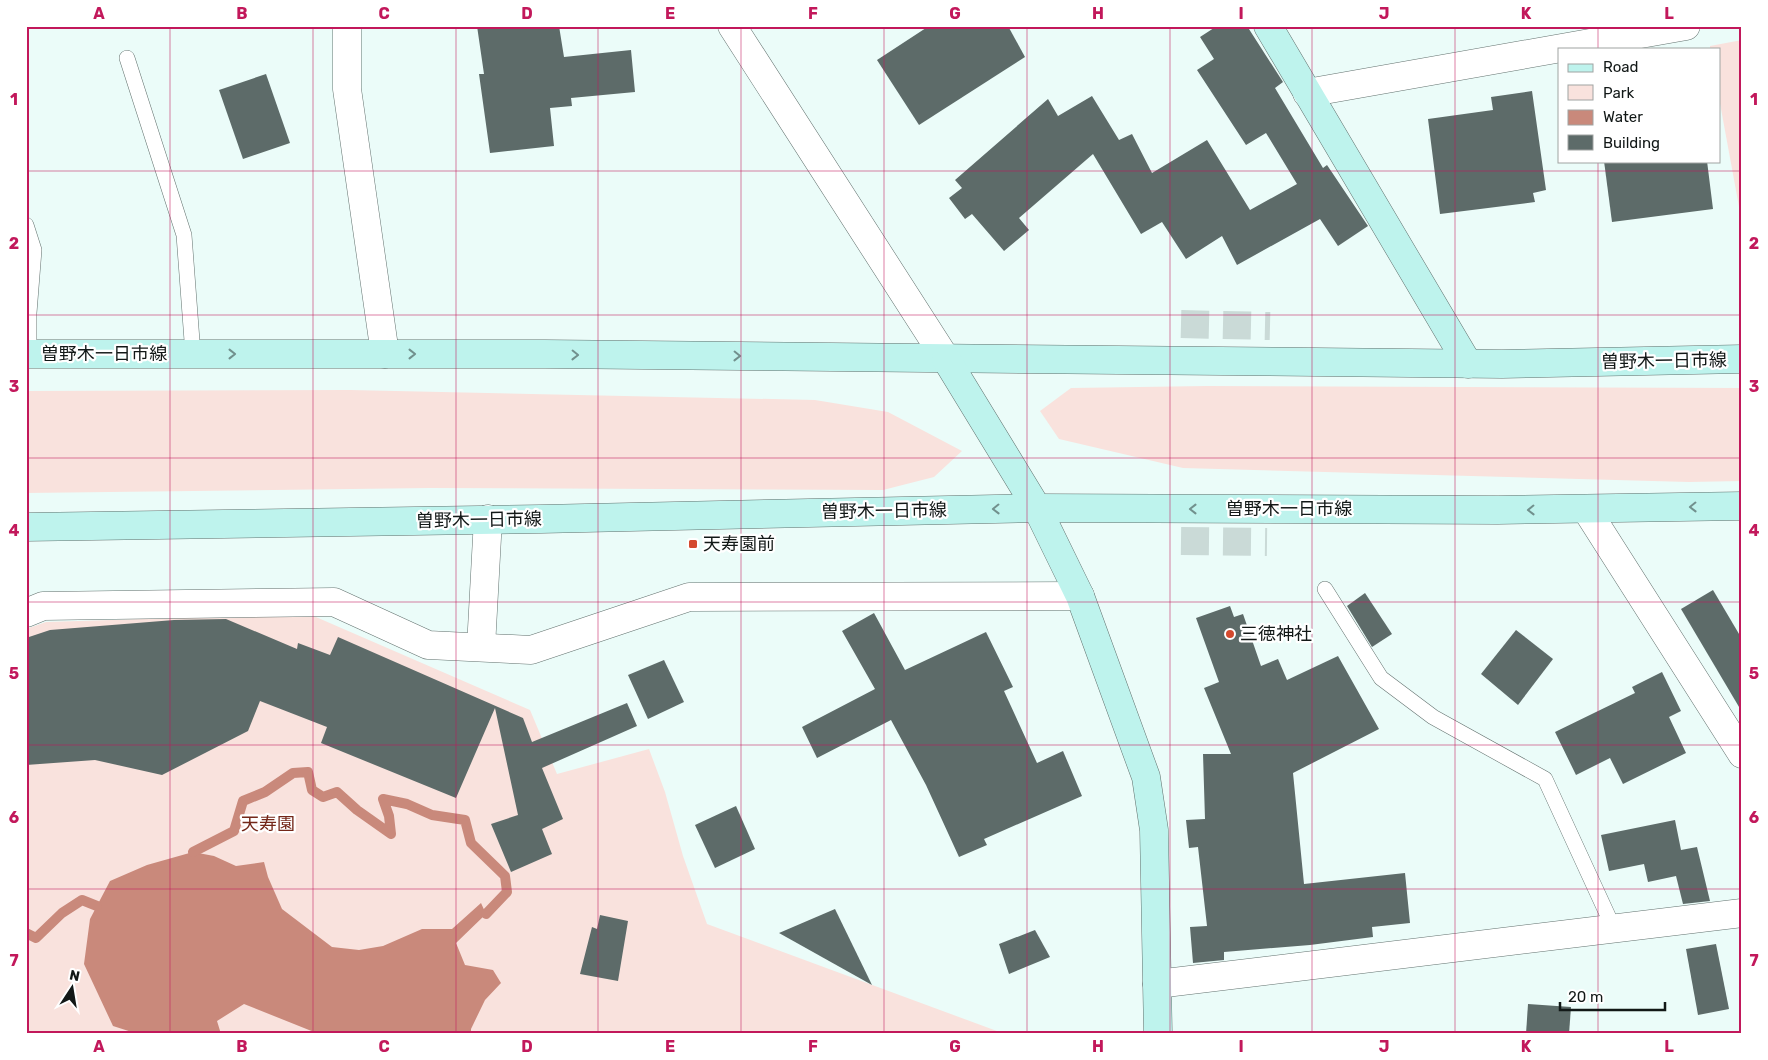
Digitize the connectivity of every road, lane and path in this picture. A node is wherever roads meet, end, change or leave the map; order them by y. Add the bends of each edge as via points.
1 (347, 26) edge
2 (732, 26) edge
3 (1268, 26) edge
4 (1686, 26) edge
5 (1562, 48) edge
6 (1558, 49) edge
7 (127, 58) dead end
8 (1307, 93) junction
9 (26, 225) edge
10 (28, 354) edge
11 (193, 354) junction
12 (385, 354) junction
13 (946, 359) junction
14 (1742, 359) edge
15 (1468, 364) junction
16 (1742, 506) edge
17 (1037, 508) junction
18 (1586, 509) junction
19 (488, 519) junction
20 (26, 527) edge
21 (1325, 589) dead end
22 (1080, 596) junction
23 (26, 613) edge
24 (481, 647) junction
25 (1742, 754) edge
26 (1742, 913) edge
27 (1614, 929) junction
28 (1157, 984) junction
29 (1158, 1034) edge

1 - 12 street via 347,89
2 - 13 street
3 - 8 main road
4 - 5 street
6 - 8 street
7 - 11 lane via 184,235
8 - 15 main road
9 - 10 lane via 34,250
10 - 11 main road, 曽野木一日市線
11 -> 12 main road, 曽野木一日市線
12 -> 13 main road, 曽野木一日市線
13 - 15 main road, 曽野木一日市線
13 - 17 main road
14 - 15 main road, 曽野木一日市線
16 -> 18 main road, 曽野木一日市線
18 -> 17 main road, 曽野木一日市線
17 -> 19 main road, 曽野木一日市線
17 - 22 main road
18 - 25 street
19 - 20 main road, 曽野木一日市線
19 - 24 street
21 - 27 lane via 1381,678 1433,717 1545,779
22 - 24 street via 689,597 531,650
22 - 28 main road via 1146,777 1154,830
23 - 24 street via 43,606 334,602 428,645
26 - 27 street
27 - 28 street
28 - 29 main road

